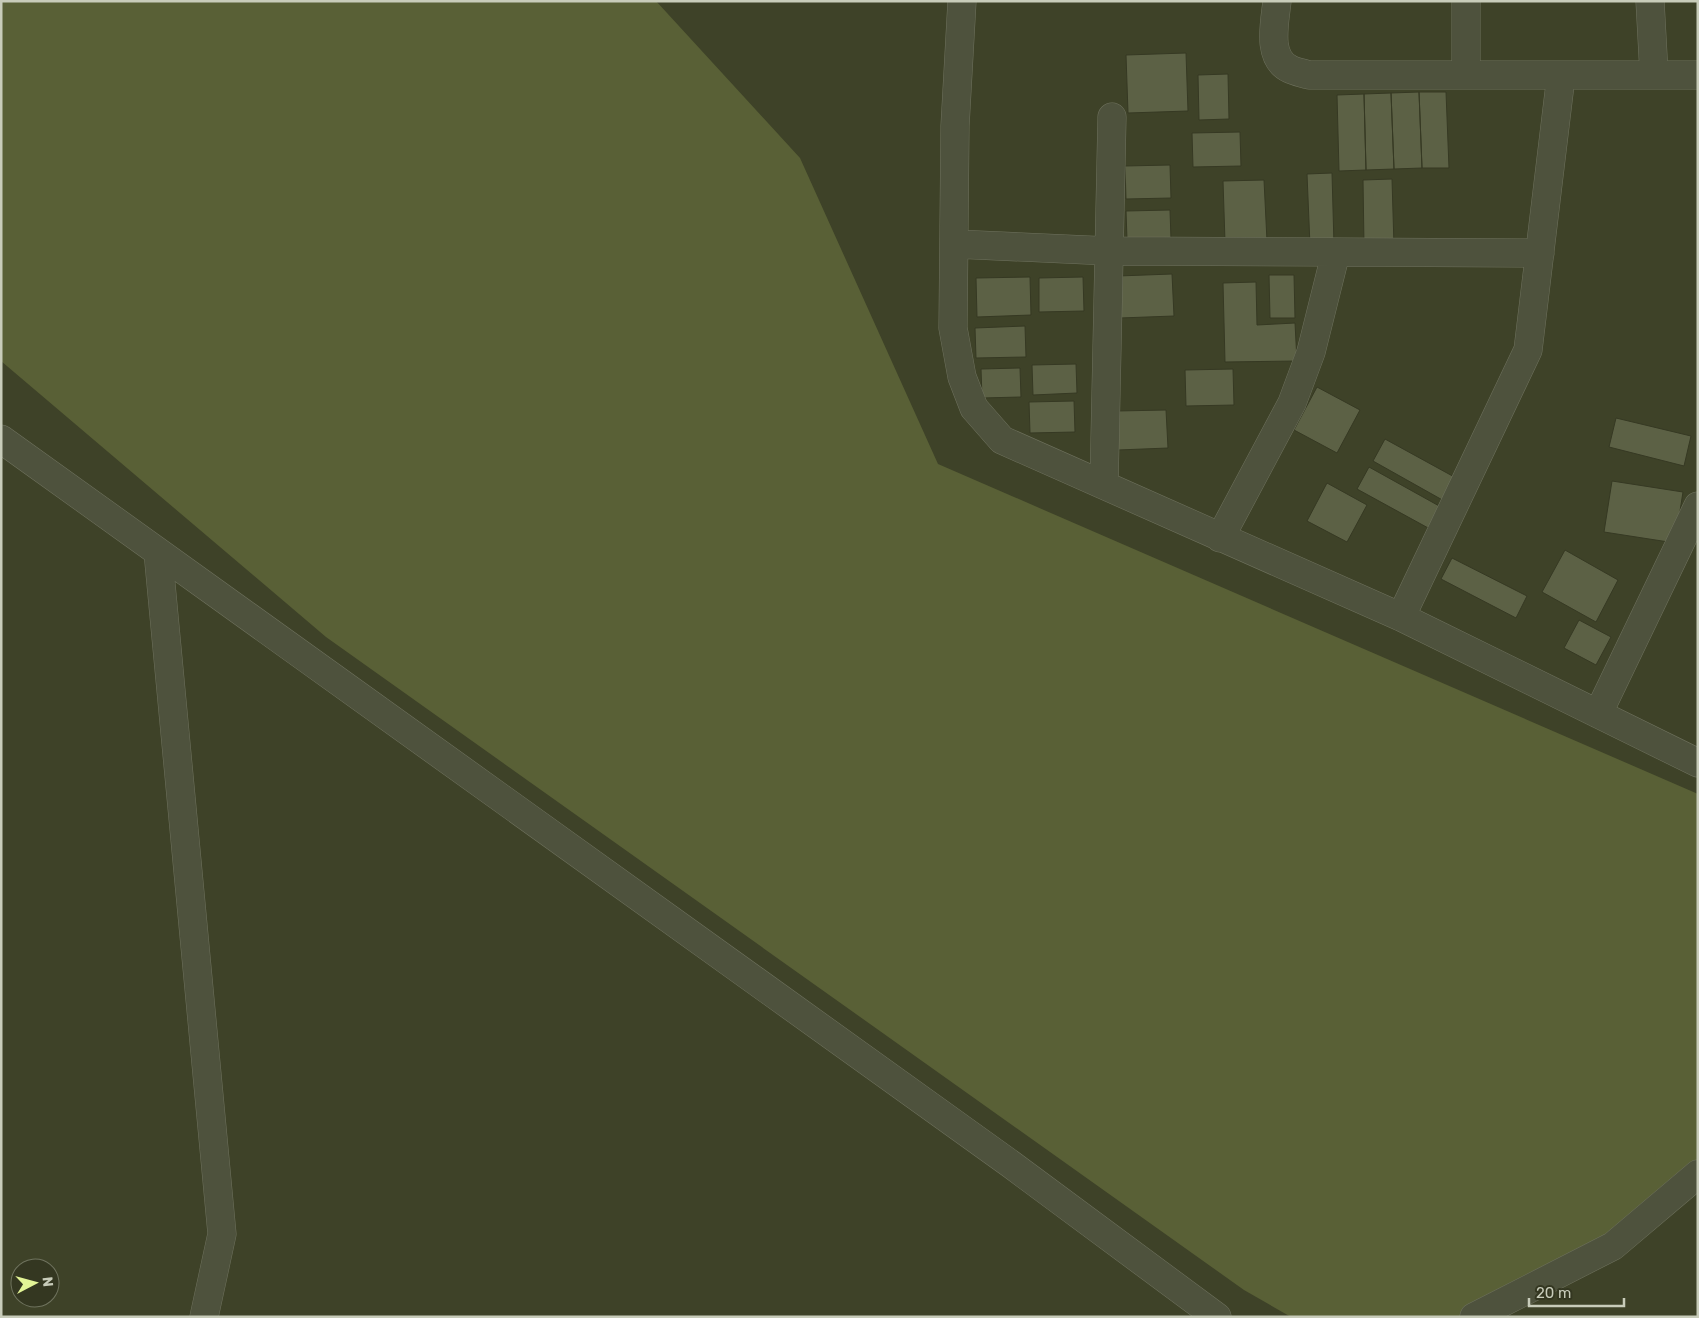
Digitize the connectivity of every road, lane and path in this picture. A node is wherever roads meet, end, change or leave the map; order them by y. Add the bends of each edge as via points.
1 (962, 1) edge
2 (1277, 1) edge
3 (1466, 1) edge
4 (1650, 1) edge
5 (1654, 74) junction
6 (1466, 75) junction
7 (1698, 75) edge
8 (1560, 76) junction
9 (1112, 117) dead end
10 (955, 244) junction
11 (1109, 251) junction
12 (1336, 252) junction
13 (1540, 253) junction
14 (1, 439) edge
15 (1104, 485) junction
16 (1698, 506) edge
17 (1220, 538) junction
18 (158, 552) junction
19 (1401, 617) junction
20 (1598, 714) junction
21 (1698, 763) edge
22 (1698, 1174) edge
23 (204, 1317) edge
24 (1217, 1317) edge
25 (1474, 1317) edge

1 - 10 street via 954,126
2 - 6 street via 1274,40 1278,60 1289,69 1309,75
3 - 6 street
4 - 5 street
5 - 7 street
5 - 8 street
6 - 8 street
8 - 13 street
9 - 11 street
10 - 11 street
10 - 15 street via 953,328 962,377 974,408 1002,440
11 - 12 street
11 - 15 street
12 - 13 street
12 - 17 street via 1311,352 1292,403
13 - 19 street via 1528,350
14 - 18 street
15 - 17 street
16 - 20 street
17 - 19 street
18 - 23 street via 222,1234
18 - 24 street via 1012,1164
19 - 20 street
20 - 21 street
22 - 25 street via 1613,1246

